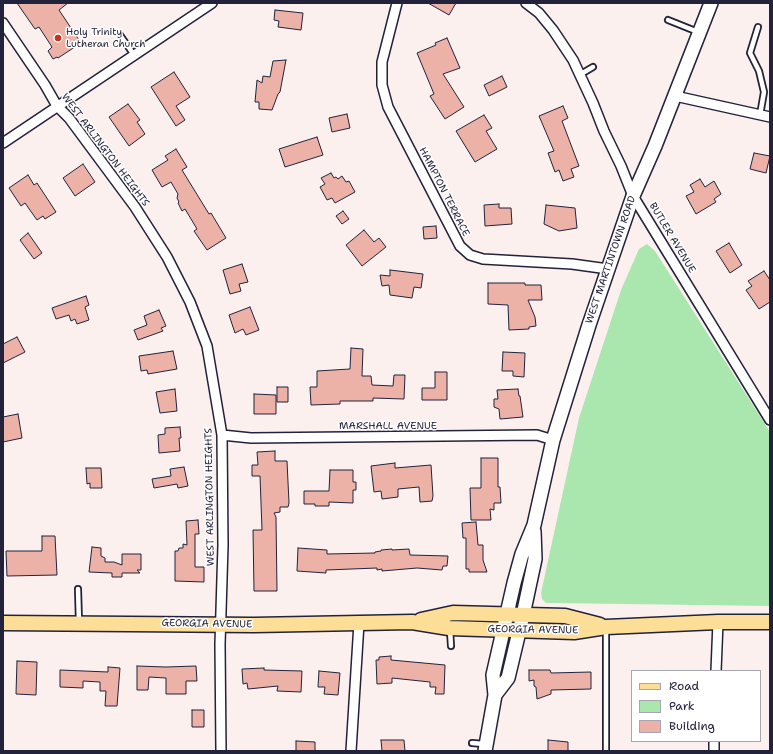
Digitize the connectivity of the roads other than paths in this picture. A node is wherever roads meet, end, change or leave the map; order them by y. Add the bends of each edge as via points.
1 (212, 3) edge
2 (397, 3) edge
3 (526, 3) edge
4 (711, 3) edge
5 (668, 20) dead end
6 (3, 23) edge
7 (758, 27) dead end
8 (700, 32) junction
9 (120, 34) dead end
10 (134, 55) junction
11 (593, 67) dead end
12 (580, 74) junction
13 (675, 96) junction
14 (58, 106) junction
15 (760, 115) junction
16 (770, 117) edge
17 (3, 143) edge
18 (633, 196) junction
19 (608, 269) junction
20 (770, 420) edge
21 (222, 435) junction
22 (553, 440) junction
23 (534, 525) junction
24 (78, 589) dead end
25 (506, 615) junction
26 (523, 615) junction
27 (412, 622) junction
28 (718, 622) junction
29 (770, 622) edge
30 (3, 623) edge
31 (79, 623) junction
32 (359, 623) junction
33 (221, 624) junction
34 (606, 627) junction
35 (450, 628) junction
36 (503, 630) junction
37 (520, 630) junction
38 (451, 646) dead end
39 (716, 670) edge
40 (495, 695) junction
41 (472, 742) dead end
42 (486, 748) edge
43 (220, 751) edge
44 (351, 751) edge
45 (606, 751) edge

1 - 10 street
2 - 19 street, HAMPTON TERRACE via 382,62 382,85 388,107 460,246 470,255 482,259 572,264
3 - 12 street, BUTLER AVENUE via 539,13 553,30
4 - 8 main road, WEST MARTINTOWN ROAD
5 - 8 lane
6 - 14 street, WEST ARLINGTON HEIGHTS
7 - 15 lane via 750,53 759,71 764,92
8 - 13 main road, WEST MARTINTOWN ROAD
9 - 10 lane
10 - 14 street
11 - 12 lane
12 - 18 street, BUTLER AVENUE
13 - 15 street
13 - 18 main road, WEST MARTINTOWN ROAD
14 - 17 street
14 - 21 street, WEST ARLINGTON HEIGHTS via 135,207 167,257 190,302 207,346
15 - 16 street
18 - 19 main road, WEST MARTINTOWN ROAD
18 - 20 street, BUTLER AVENUE
19 - 22 main road, WEST MARTINTOWN ROAD
21 - 22 street, MARSHALL AVENUE via 252,438 537,435
21 - 33 street, WEST ARLINGTON HEIGHTS
22 - 23 main road, WEST MARTINTOWN ROAD
23 - 25 main road, WEST MARTINTOWN ROAD via 522,554
23 - 26 main road, WEST MARTINTOWN ROAD via 534,558
24 - 31 lane
25 - 26 main road, GEORGIA AVENUE
25 - 27 main road, GEORGIA AVENUE via 453,613
25 - 36 main road, WEST MARTINTOWN ROAD
26 - 34 main road, GEORGIA AVENUE via 565,616
26 - 37 main road, WEST MARTINTOWN ROAD
27 - 32 main road, GEORGIA AVENUE
27 - 35 main road, GEORGIA AVENUE
28 - 29 main road, GEORGIA AVENUE
28 - 34 main road, GEORGIA AVENUE
28 - 39 street
30 - 31 main road, GEORGIA AVENUE
31 - 33 main road, GEORGIA AVENUE
32 - 33 main road, GEORGIA AVENUE
32 - 44 street
33 - 43 street, WEST ARLINGTON HEIGHTS
34 - 37 main road, GEORGIA AVENUE via 574,632
34 - 45 lane
35 - 36 main road, GEORGIA AVENUE
35 - 38 lane
36 - 37 main road, GEORGIA AVENUE
36 - 40 main road, WEST MARTINTOWN ROAD via 493,675
37 - 40 main road, WEST MARTINTOWN ROAD via 508,678
40 - 42 main road
41 - 42 lane

